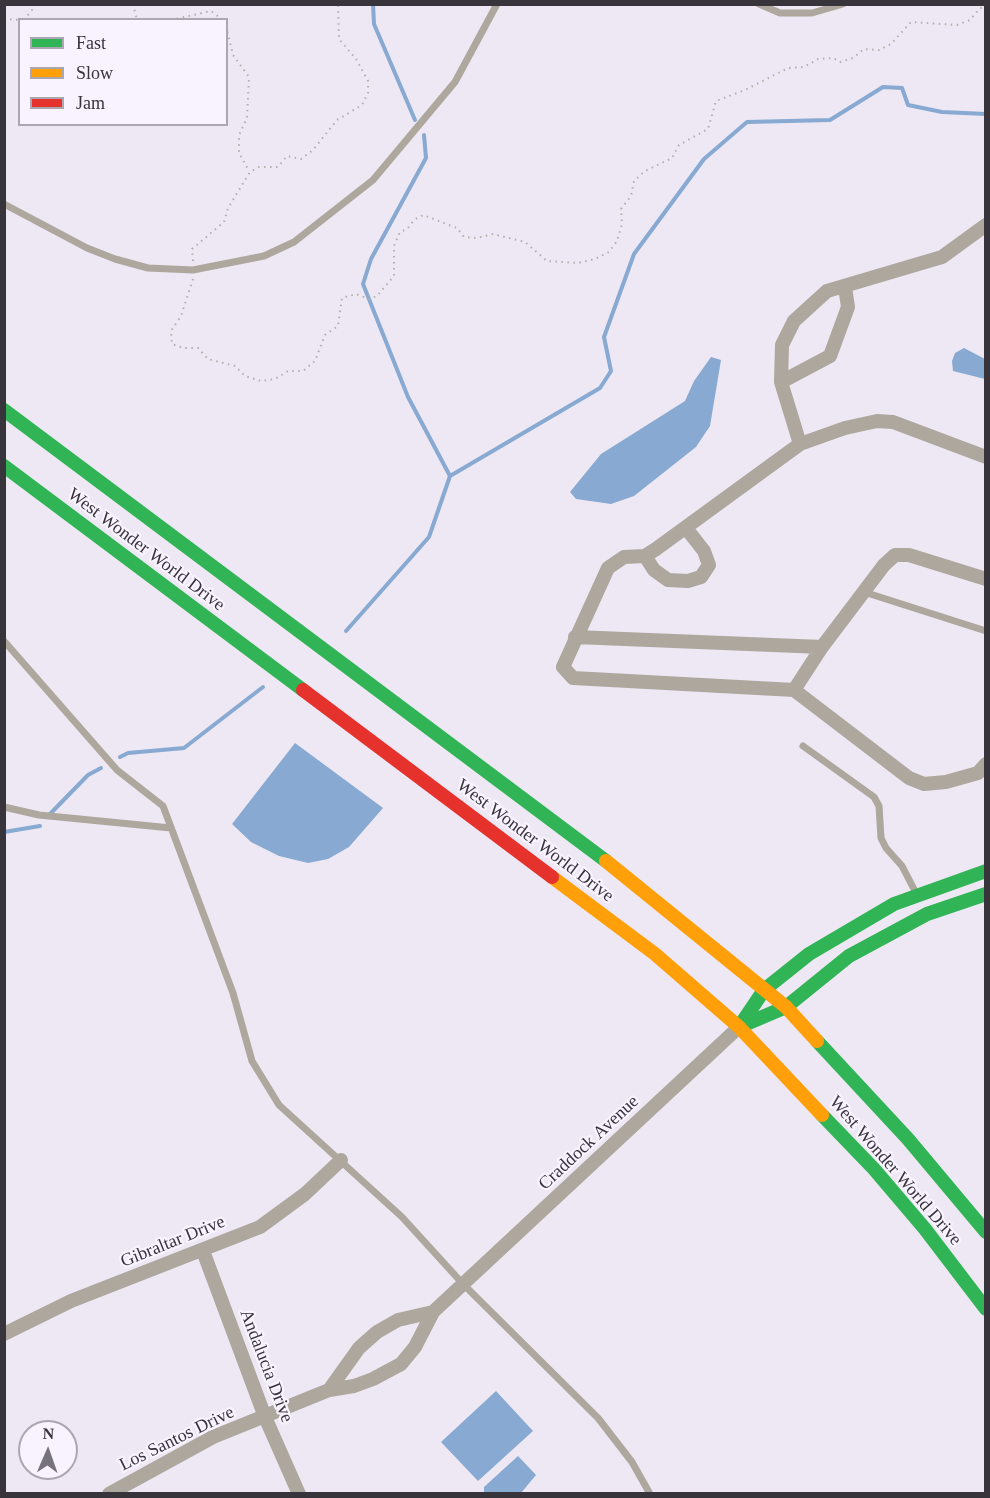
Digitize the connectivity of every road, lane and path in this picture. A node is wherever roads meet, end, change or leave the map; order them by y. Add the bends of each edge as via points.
1 (32, 4) edge
2 (338, 4) edge
3 (497, 4) edge
4 (759, 4) edge
5 (843, 4) edge
6 (986, 7) edge
7 (25, 18) edge
8 (180, 18) edge
9 (220, 18) edge
10 (228, 34) edge
11 (250, 172) junction
12 (4, 204) edge
13 (986, 225) edge
14 (193, 270) junction
15 (845, 287) junction
16 (781, 382) junction
17 (4, 410) edge
18 (800, 444) junction
19 (986, 458) edge
20 (4, 466) edge
21 (686, 528) junction
22 (645, 556) junction
23 (986, 579) edge
24 (864, 592) junction
25 (986, 631) edge
26 (575, 637) junction
27 (4, 641) edge
28 (822, 647) junction
29 (794, 690) junction
30 (803, 746) dead end
31 (986, 764) edge
32 (4, 807) edge
33 (171, 828) junction
34 (986, 871) edge
35 (986, 894) edge
36 (917, 896) junction
37 (764, 990) junction
38 (786, 1007) junction
39 (739, 1027) junction
40 (341, 1160) junction
41 (986, 1232) edge
42 (203, 1251) junction
43 (463, 1284) junction
44 (986, 1309) edge
45 (433, 1312) junction
46 (4, 1334) edge
47 (329, 1390) junction
48 (265, 1417) junction
49 (109, 1494) edge
50 (299, 1494) edge
51 (650, 1494) edge

1 - 7 path
2 - 11 path via 339,39 368,81 362,105 337,120 301,159 287,156 278,167 260,167
3 - 14 lane via 455,82 373,180 294,242 264,256
4 - 5 lane via 780,13 812,13
6 - 14 path via 957,25 911,22 891,44 879,50 864,49 840,62 818,58 716,100 708,129 679,146 672,158 634,181 631,196 621,209 617,241 609,252 595,260 547,261 525,242 493,234 464,237 449,224 423,215 400,232 394,246 394,276 377,296 369,299 356,294 342,298 338,326 325,335 315,361 303,371 288,371 261,381 246,376 235,366 208,359 198,348 172,344 171,331 186,302
8 - 9 path via 211,11
10 - 11 path via 233,55 249,76 247,118 239,135 238,153
11 - 14 path via 224,222 192,249
12 - 14 lane via 116,259 148,268
13 - 15 street via 942,257
15 - 16 street via 827,291 794,321 782,345
15 - 16 street via 848,307 830,356
16 - 18 street
17 - 37 main road, West Wonder World Drive via 631,880
18 - 19 street via 845,428 877,421 894,422
18 - 21 street
20 - 39 main road, West Wonder World Drive via 648,949
21 - 22 street
21 - 22 street via 704,551 709,565 701,577 668,580 654,570
22 - 26 street via 624,557 608,568
23 - 24 street via 909,555 895,555
24 - 25 lane
24 - 28 street
26 - 28 street
26 - 29 street via 563,667 573,678
27 - 33 lane via 117,770 163,806
28 - 29 street
29 - 31 street via 909,778 924,784 978,773
30 - 36 lane via 874,798 879,806 881,838 902,866
32 - 33 lane via 39,815
33 - 40 lane via 233,993 252,1061 279,1105
34 - 36 main road, Craddock Avenue
35 - 38 main road, Craddock Avenue via 927,914 849,956
36 - 37 main road, Craddock Avenue via 894,904 809,954
37 - 38 main road, West Wonder World Drive
37 - 39 main road, Craddock Avenue
38 - 39 main road, Craddock Avenue
38 - 41 main road, West Wonder World Drive via 908,1138
39 - 43 street, Craddock Avenue
39 - 44 main road, West Wonder World Drive via 926,1228
40 - 42 street, Gibraltar Drive via 282,1213 260,1227
40 - 43 lane via 402,1217
42 - 46 street, Gibraltar Drive via 71,1301
42 - 48 street, Andalucia Drive
43 - 45 street, Los Santos Drive
43 - 51 lane via 598,1418 632,1462
45 - 47 street via 398,1320 377,1332 359,1348
45 - 47 street, Los Santos Drive via 415,1347 401,1364 354,1386
47 - 48 street, Los Santos Drive
48 - 49 street, Los Santos Drive via 213,1437
48 - 50 street, Andalucia Drive

